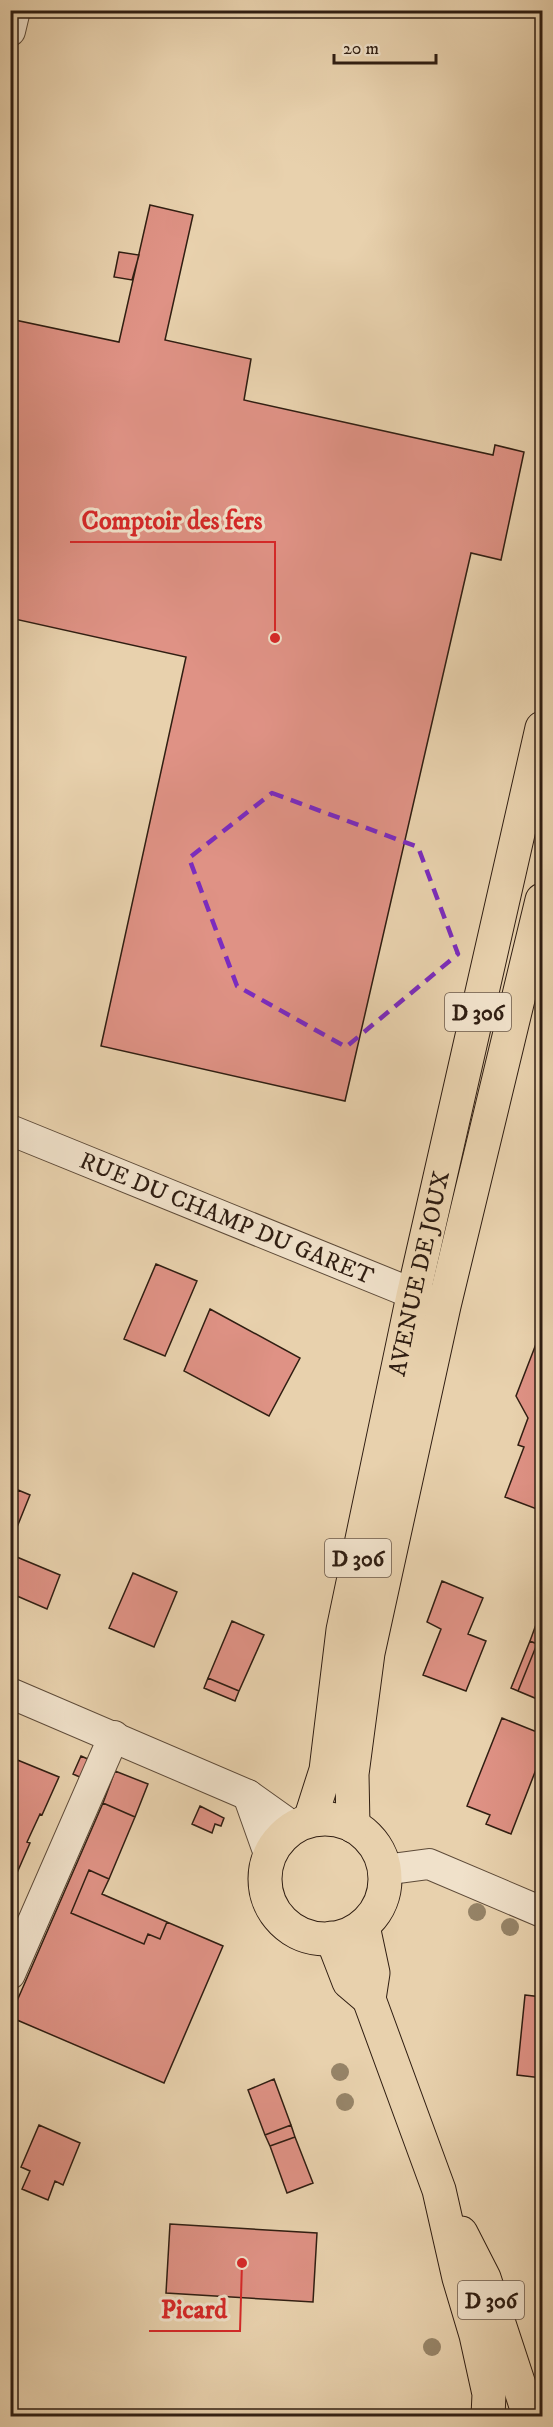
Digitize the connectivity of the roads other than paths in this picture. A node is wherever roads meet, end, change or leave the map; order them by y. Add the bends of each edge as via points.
1 (15, 10) edge
2 (10, 31) edge
3 (543, 728) edge
4 (543, 900) edge
5 (10, 1130) edge
6 (413, 1296) junction
7 (444, 1306) junction
8 (10, 1693) edge
9 (114, 1736) junction
10 (248, 1795) junction
11 (302, 1824) junction
12 (353, 1826) junction
13 (269, 1854) junction
14 (384, 1870) junction
15 (543, 1912) edge
16 (363, 1926) junction
17 (332, 1938) junction
18 (10, 1974) edge
19 (369, 1999) junction
20 (439, 2190) junction
21 (488, 2416) edge
22 (527, 2416) edge

1 - 2 street
3 - 6 main road, AVENUE DE JOUX / D 306
4 - 7 main road, AVENUE DE JOUX / D 306
5 - 6 street, RUE DU CHAMP DU GARET
6 - 7 street, RUE DU CHAMP DU GARET
6 - 11 main road, AVENUE DE JOUX / D 306 via 343,1630 326,1770
7 - 12 main road, AVENUE DE JOUX / D 306 via 368,1653 352,1774
8 - 9 street
9 - 10 street
9 - 18 street
10 - 11 street
10 - 13 street
11 - 12 main road via 325,1818
11 - 13 main road via 279,1839
12 - 14 main road via 379,1852
13 - 17 main road via 266,1891 272,1908 298,1933
14 - 15 street via 429,1864
14 - 16 main road via 384,1890 376,1910
16 - 17 main road
16 - 19 main road, D 306 via 373,1972
17 - 19 main road, D 306 via 349,1982
19 - 20 main road, D 306
20 - 21 main road, D 306 via 489,2394
20 - 22 main road, D 306 via 484,2278

